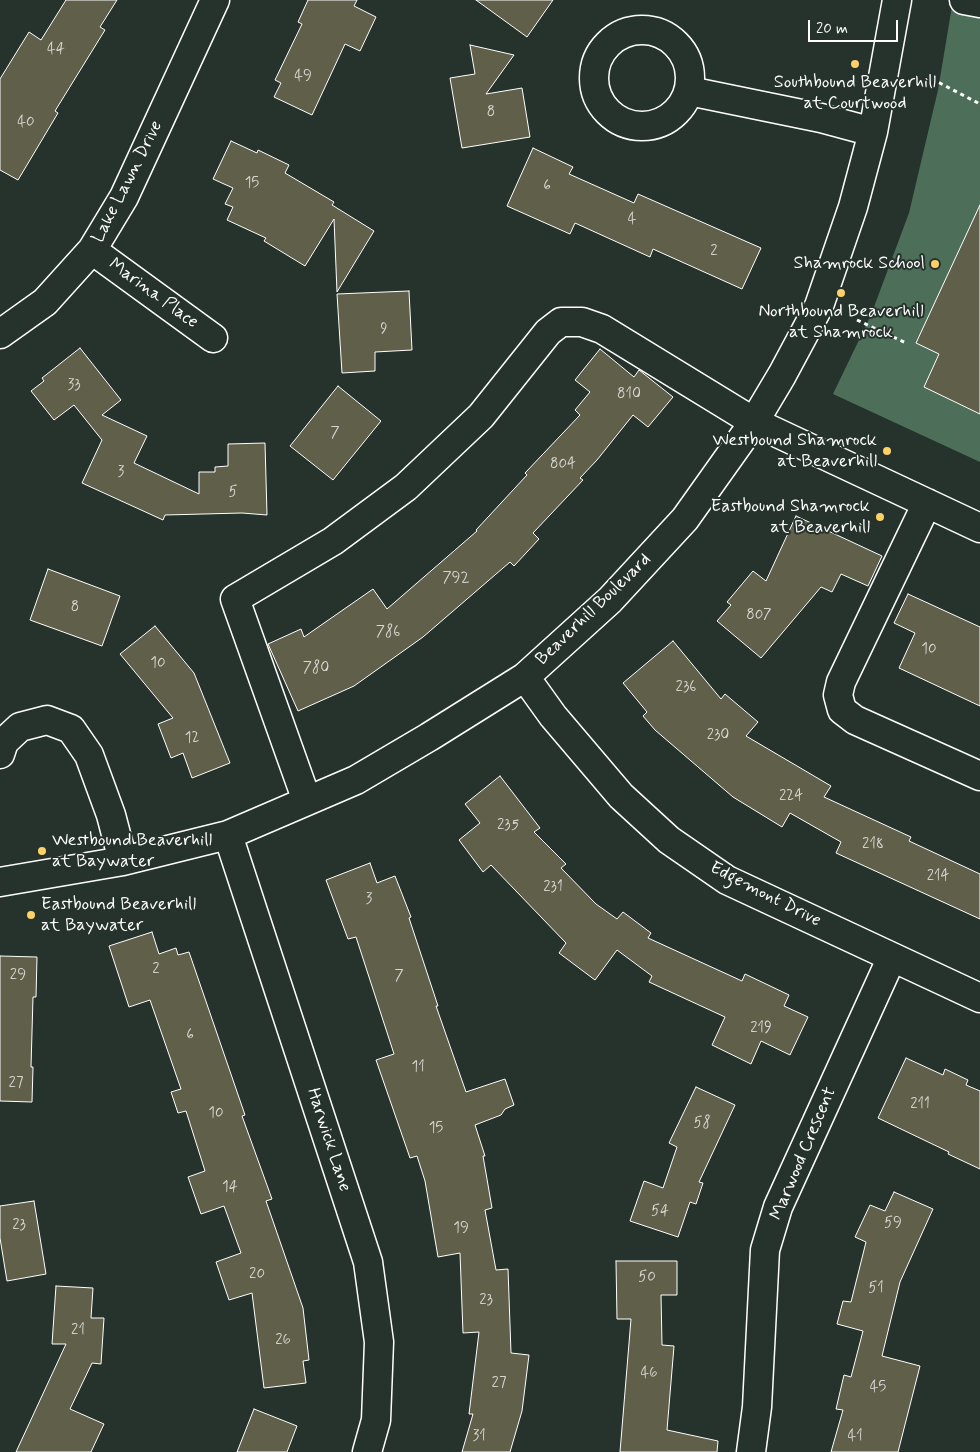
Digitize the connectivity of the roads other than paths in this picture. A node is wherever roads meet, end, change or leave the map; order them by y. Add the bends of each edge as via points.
1 (216, 0) edge
2 (897, 0) edge
3 (964, 0) edge
4 (980, 3) edge
5 (689, 91) dead end
6 (873, 132) junction
7 (92, 250) junction
8 (0, 334) edge
9 (213, 338) dead end
10 (754, 422) junction
11 (927, 503) junction
12 (980, 528) edge
13 (525, 677) junction
14 (0, 754) edge
15 (980, 776) edge
16 (307, 802) junction
17 (228, 835) junction
18 (122, 861) junction
19 (0, 882) edge
20 (892, 957) junction
21 (980, 998) edge
22 (367, 1452) edge
23 (751, 1452) edge

1 - 7 street, Lake Lawn Drive via 124,197
2 - 6 street, Beaverhill Boulevard
3 - 4 street
5 - 6 street
6 - 10 street, Beaverhill Boulevard via 854,207 819,306
7 - 8 street, Lake Lawn Drive via 45,302
7 - 9 street, Marina Place
10 - 11 street
10 - 13 street, Beaverhill Boulevard via 685,519 610,600
10 - 16 street via 602,330 582,322 561,322 548,332 481,416 406,487 332,541 235,599
11 - 12 street
11 - 15 street via 841,682 838,696 842,710 855,720
13 - 16 street, Beaverhill Boulevard via 356,780
13 - 20 street, Edgemont Drive via 553,716 621,796 669,840 727,880
14 - 18 street via 4,742 20,727 47,720 71,729 89,755 111,815
16 - 17 street, Beaverhill Boulevard
17 - 18 street, Beaverhill Boulevard
17 - 22 street, Harwick Lane via 368,1262 379,1342 376,1420
18 - 19 street, Beaverhill Boulevard
20 - 21 street, Edgemont Drive
20 - 23 street, Marwood Crescent via 778,1207 765,1250 757,1406

